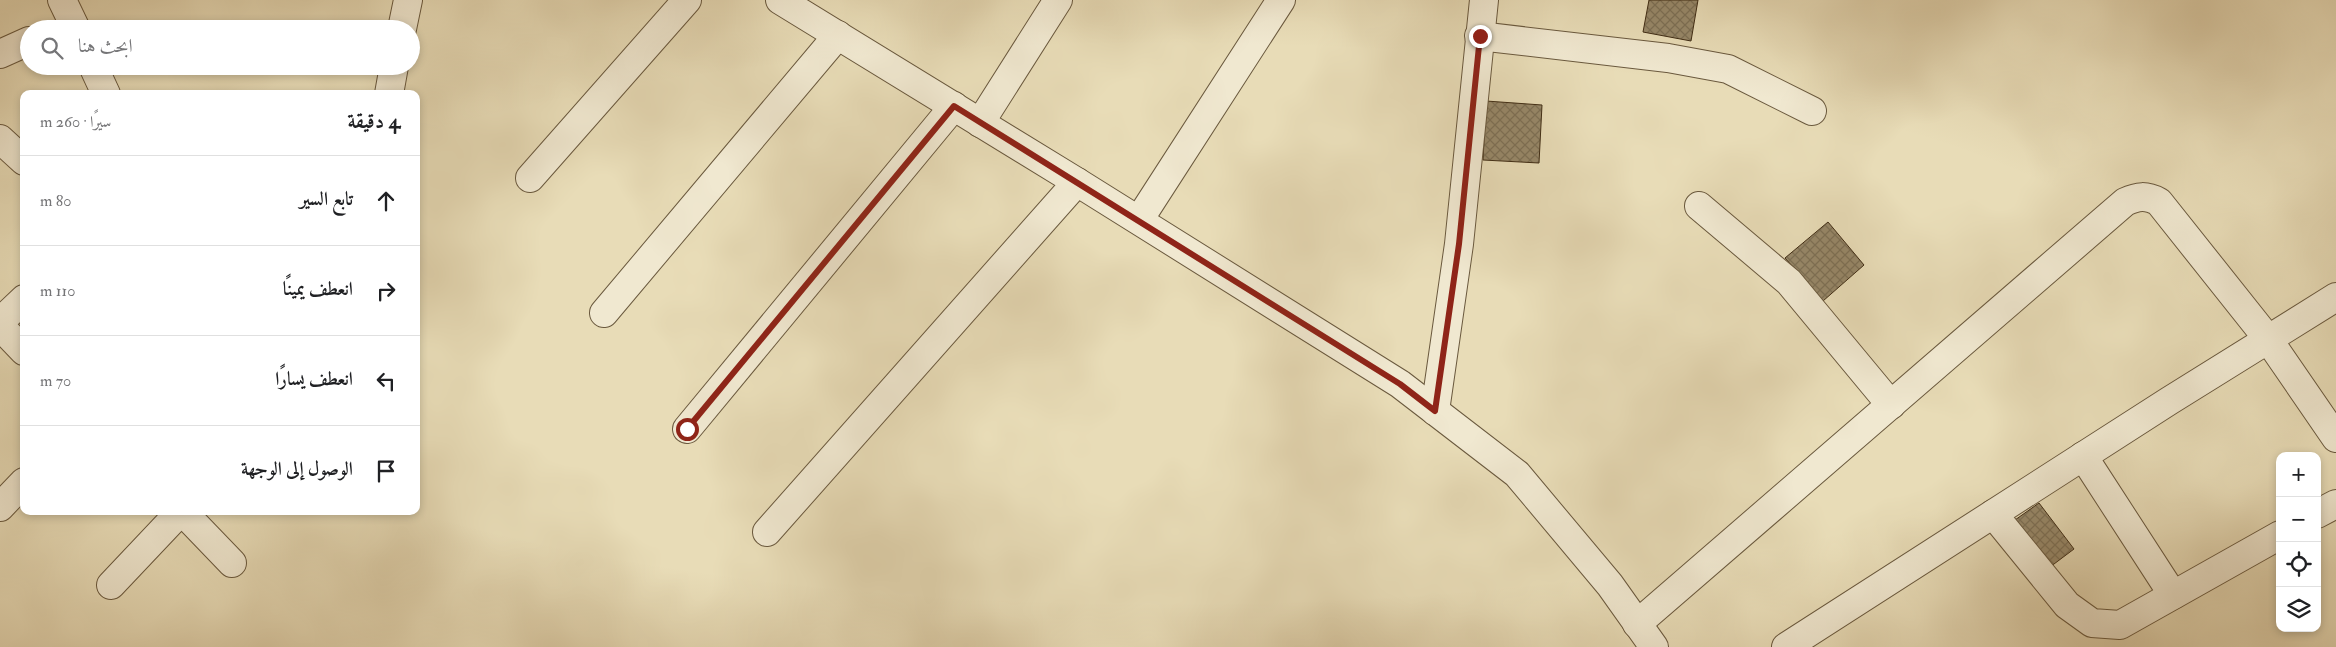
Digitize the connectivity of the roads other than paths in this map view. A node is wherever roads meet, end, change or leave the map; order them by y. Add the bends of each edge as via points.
1 (408, 0) edge
2 (687, 0) edge
3 (1058, 0) edge
4 (1281, 0) edge
5 (1484, 0) edge
6 (785, 1) edge
7 (404, 20) edge
8 (838, 35) junction
9 (1480, 36) junction
10 (20, 45) edge
11 (0, 54) edge
12 (97, 75) edge
13 (392, 75) edge
14 (104, 90) edge
15 (390, 90) edge
16 (954, 106) junction
17 (1812, 110) dead end
18 (980, 123) junction
19 (0, 140) edge
20 (20, 158) edge
21 (530, 178) dead end
22 (1077, 182) junction
23 (1699, 206) dead end
24 (1139, 220) junction
25 (2336, 296) edge
26 (20, 303) edge
27 (604, 313) dead end
28 (0, 322) edge
29 (0, 326) edge
30 (2268, 339) junction
31 (20, 346) edge
32 (1891, 405) junction
33 (1435, 411) junction
34 (687, 429) dead end
35 (2336, 438) edge
36 (2084, 456) junction
37 (20, 486) edge
38 (2336, 504) edge
39 (0, 506) edge
40 (2321, 512) edge
41 (1993, 514) junction
42 (177, 515) edge
43 (185, 515) edge
44 (766, 532) dead end
45 (2276, 537) edge
46 (232, 563) dead end
47 (110, 585) dead end
48 (2173, 595) junction
49 (1637, 624) junction
50 (1654, 647) edge
51 (1786, 647) edge

1 - 7 street
2 - 21 street
3 - 18 street
4 - 24 street
5 - 9 street
6 - 8 street
8 - 16 street
8 - 27 street
9 - 17 street via 1668,58 1728,70
9 - 33 street via 1459,244
10 - 11 street
12 - 14 street
13 - 15 street
16 - 18 street
16 - 34 street
18 - 22 street
19 - 20 street
22 - 24 street
22 - 44 street
23 - 32 street via 1789,282
24 - 33 street via 1400,384
25 - 30 street
26 - 28 street
29 - 31 street
30 - 32 street via 2159,202 2149,197 2138,197 2125,202
30 - 35 street
30 - 36 street
32 - 49 street
33 - 49 street via 1517,474 1610,585
36 - 41 street
36 - 48 street
37 - 39 street
38 - 40 street
41 - 48 street via 2067,605 2092,623 2120,624
41 - 51 street
42 - 47 street
43 - 46 street
45 - 48 street
49 - 50 street

